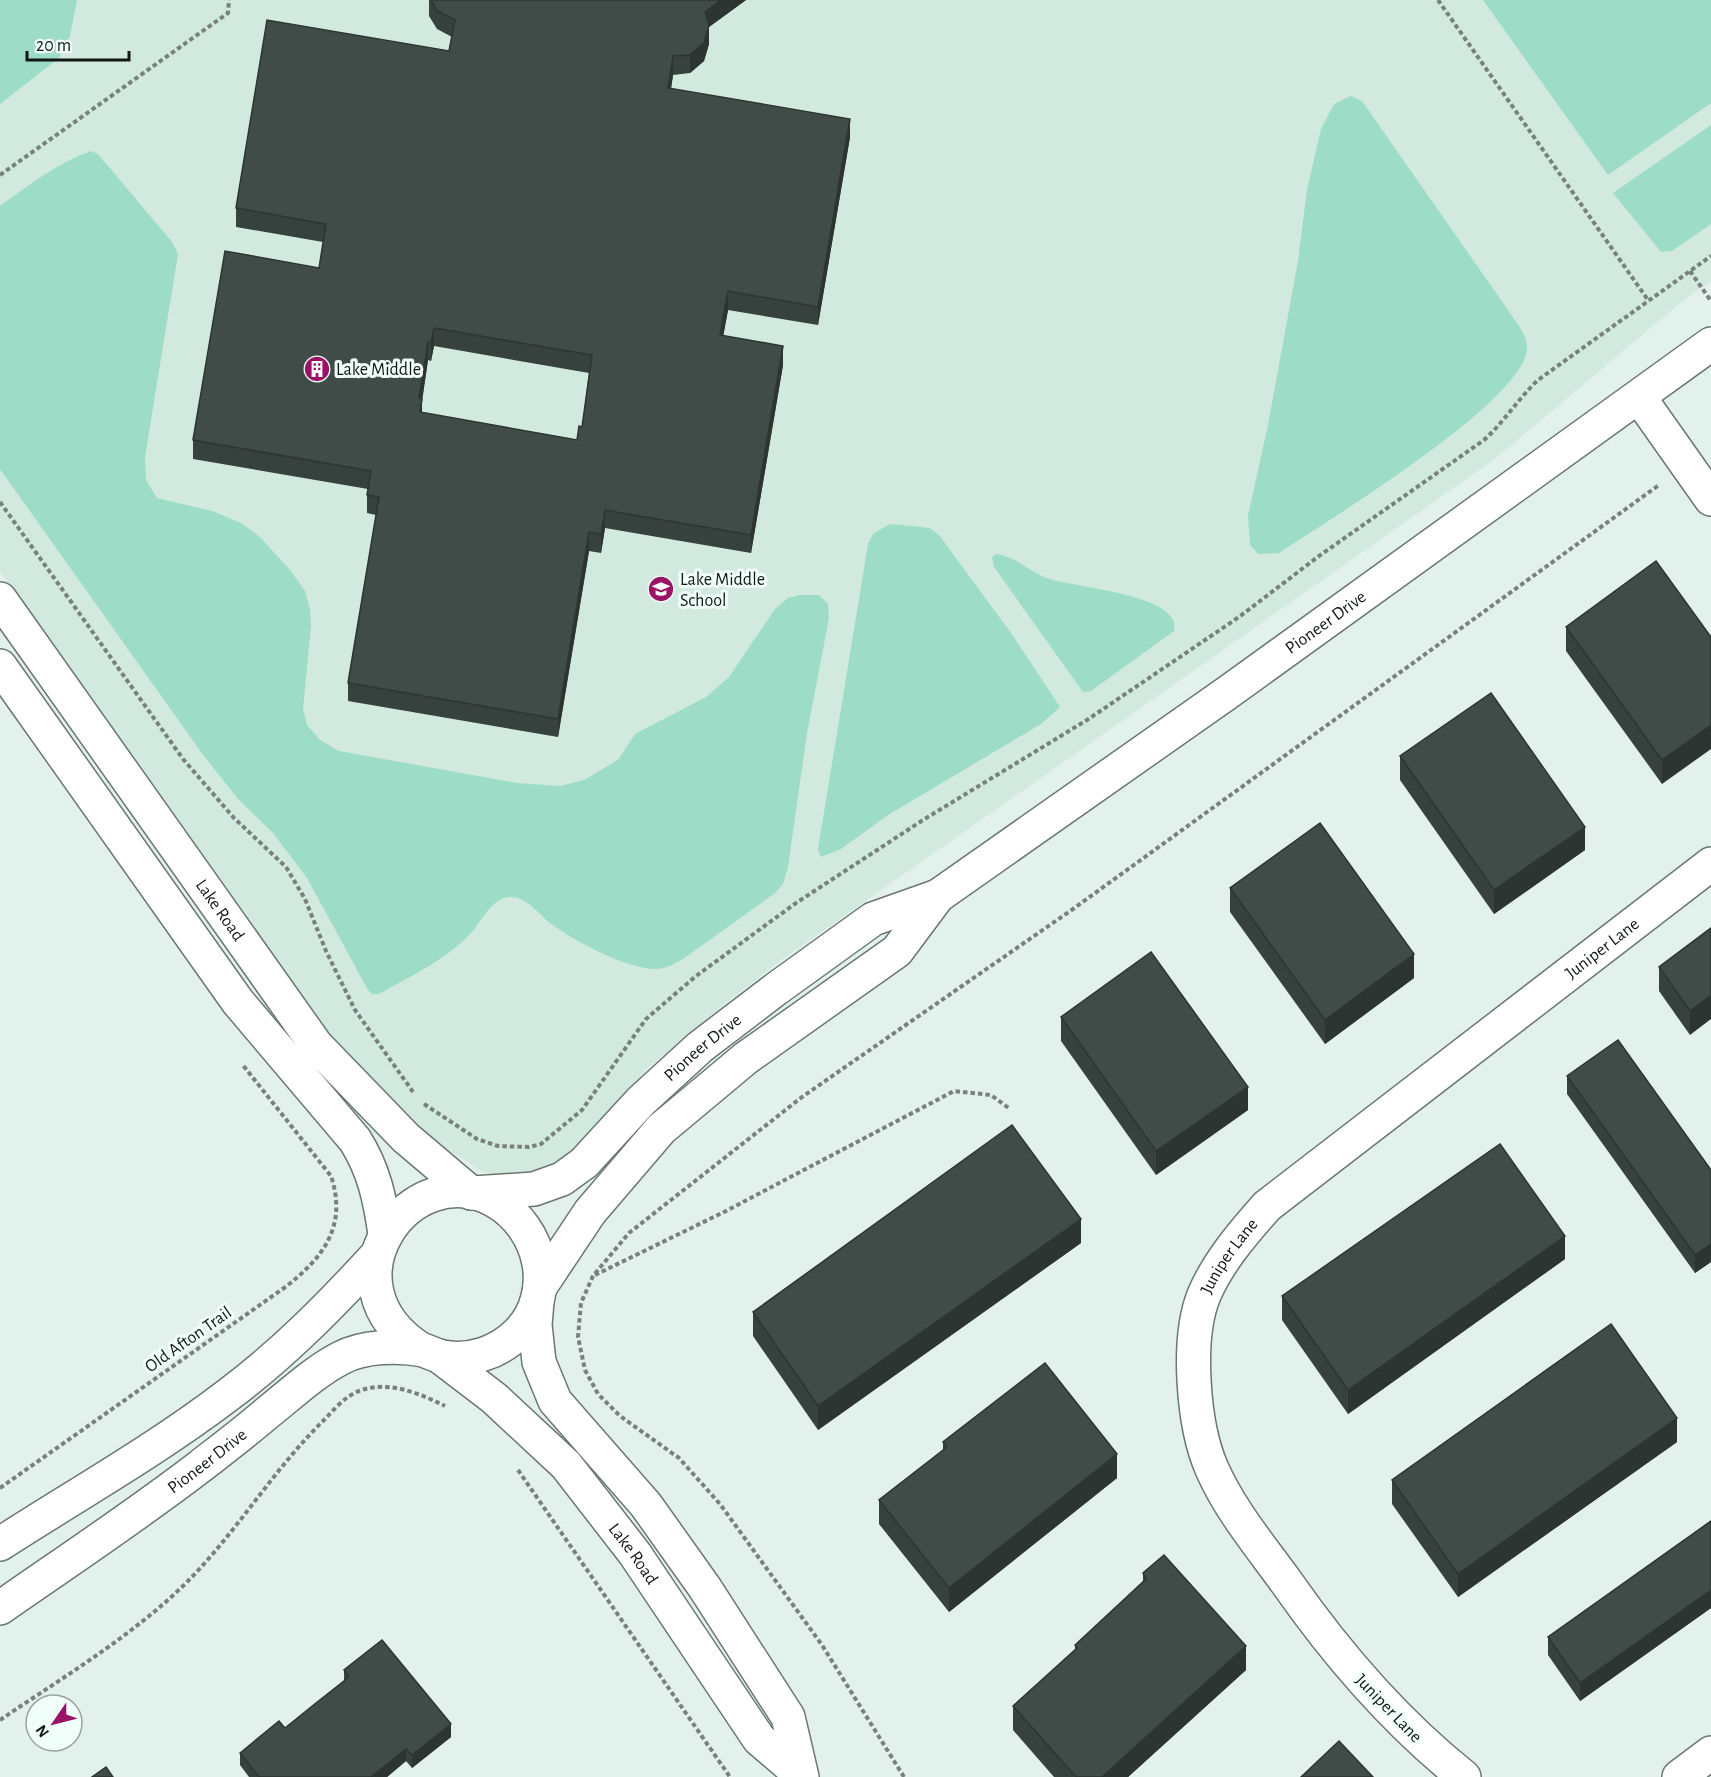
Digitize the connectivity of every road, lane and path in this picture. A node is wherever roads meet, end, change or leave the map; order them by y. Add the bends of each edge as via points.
1 (229, 0) edge
2 (1438, 0) edge
3 (0, 174) edge
4 (1711, 256) edge
5 (1690, 271) junction
6 (1648, 300) junction
7 (1711, 302) edge
8 (1711, 344) edge
9 (1639, 397) junction
10 (1650, 492) dead end
11 (1711, 499) edge
12 (0, 502) edge
13 (0, 599) edge
14 (0, 666) edge
15 (1711, 864) edge
16 (938, 896) junction
17 (1010, 1108) dead end
18 (331, 1176) dead end
19 (472, 1193) junction
20 (381, 1244) junction
21 (593, 1276) junction
22 (538, 1294) junction
23 (431, 1353) junction
24 (449, 1409) dead end
25 (513, 1464) dead end
26 (0, 1488) edge
27 (0, 1544) edge
28 (0, 1608) edge
29 (0, 1720) edge
30 (1711, 1753) edge
31 (802, 1776) edge
32 (730, 1777) edge
33 (904, 1777) edge
34 (1464, 1777) edge
35 (1679, 1777) edge

1 - 3 path via 228,13
2 - 6 path
4 - 5 path
5 - 6 path
5 - 7 path
6 - 12 path via 1538,380 1484,440 1239,617 1087,720 796,903 696,976 646,1019 582,1110 541,1144 529,1147 498,1146 477,1138 428,1107 411,1091 356,1010 286,867 234,818 183,759
8 - 9 street, Pioneer Drive
9 - 11 street
9 - 16 street, Pioneer Drive
10 - 21 path via 1073,909 802,1096 629,1233
13 - 19 street, Lake Road via 316,1045 406,1138
14 - 20 street via 238,1002 355,1140 376,1180
15 - 34 street, Juniper Lane via 1267,1206 1218,1269 1196,1322 1195,1404 1211,1468 1225,1496 1352,1670 1390,1713
16 - 19 street, Pioneer Drive via 873,919 737,1017 670,1074 584,1162 562,1179 524,1191
16 - 22 street, Pioneer Drive via 897,951 746,1058 661,1129 590,1212
17 - 21 path via 991,1095 954,1091
18 - 26 path, Old Afton Trail via 336,1190 335,1218 324,1251 314,1264
19 - 20 street via 452,1192 414,1204 398,1217
19 - 22 street via 493,1200 524,1226 535,1244 540,1264
20 - 23 street via 375,1277 378,1300 403,1338
20 - 27 street via 321,1314 231,1393
21 - 33 path via 581,1303 578,1337 585,1370 598,1394 620,1416 679,1458 720,1504 822,1645
22 - 23 street via 524,1325 506,1343 474,1357 456,1359
22 - 31 street, Lake Road via 535,1325 539,1362 555,1401 646,1505 705,1588 788,1717
23 - 28 street, Pioneer Drive via 369,1349 342,1357 308,1379 137,1513
23 - 31 street, Lake Road via 495,1398 566,1465 635,1554 759,1739
24 - 29 path via 409,1390 391,1387 357,1392 310,1433 205,1563 165,1602
25 - 32 path
30 - 35 street

